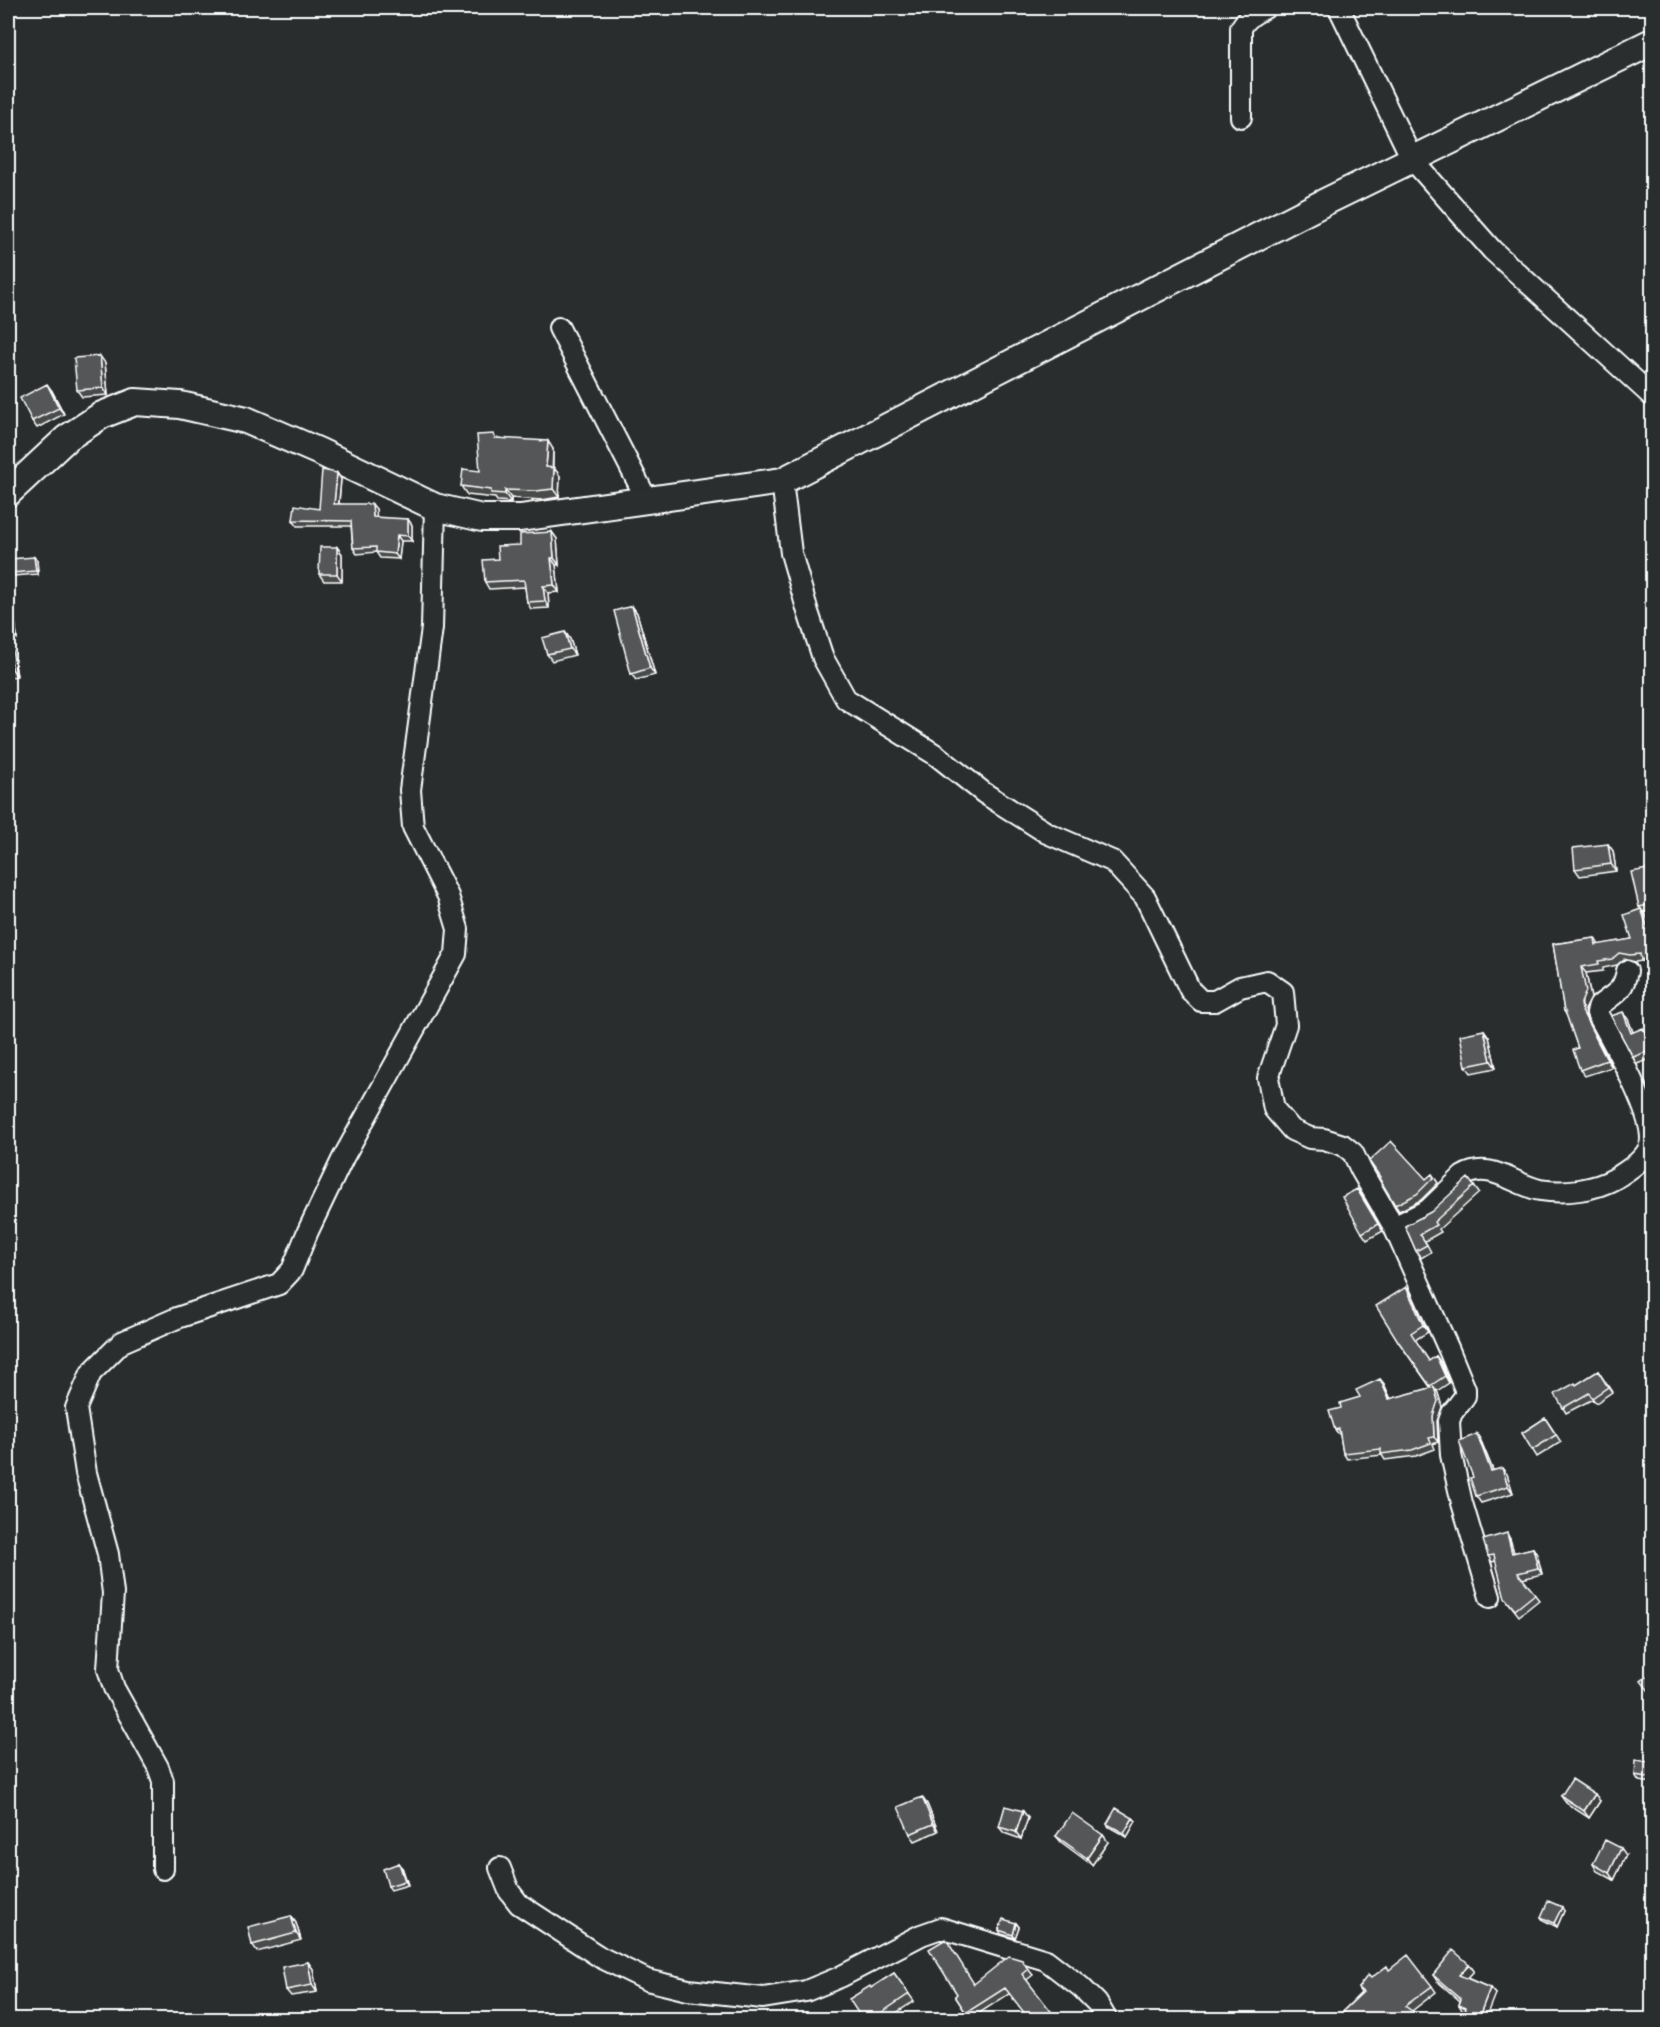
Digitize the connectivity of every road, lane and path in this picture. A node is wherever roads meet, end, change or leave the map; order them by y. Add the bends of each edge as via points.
1 (1265, 8) edge
2 (1339, 8) edge
3 (1653, 42) edge
4 (1241, 117) dead end
5 (1412, 159) junction
6 (558, 328) dead end
7 (1653, 396) edge
8 (782, 481) junction
9 (8, 492) edge
10 (647, 500) junction
11 (435, 507) junction
12 (1626, 971) dead end
13 (1394, 1227) junction
14 (1490, 1597) dead end
15 (500, 1868) dead end
16 (163, 1869) dead end
17 (1107, 2019) edge

1 - 4 street via 1241,28
2 - 5 street
3 - 5 street
5 - 7 street via 1492,250
5 - 8 street
6 - 10 street
8 - 10 street
8 - 13 street via 791,553 805,602 823,658 846,699 936,755 984,793 1047,833 1112,861 1145,897 1190,990 1201,1001 1215,1001 1240,987 1267,981 1283,992 1286,1025 1268,1078 1274,1109 1292,1130 1343,1144 1353,1153
9 - 11 street via 68,438 102,415 135,402 180,405 246,420
10 - 11 street via 519,518 482,518
11 - 16 street via 432,628 410,790 413,827 448,896 458,929 456,954 343,1158 292,1270 279,1284 177,1318 122,1342 91,1373 76,1408 113,1593 108,1669 163,1781
12 - 13 street via 1624,985 1599,1006 1598,1013 1647,1117 1651,1141 1637,1163 1606,1183 1580,1190 1539,1190 1488,1170 1469,1172 1428,1210
13 - 14 street via 1465,1389 1465,1396 1449,1421 1451,1455
15 - 17 street via 519,1904 600,1957 647,1980 688,1990 763,1998 806,1991 941,1928 1046,1960 1097,2003

